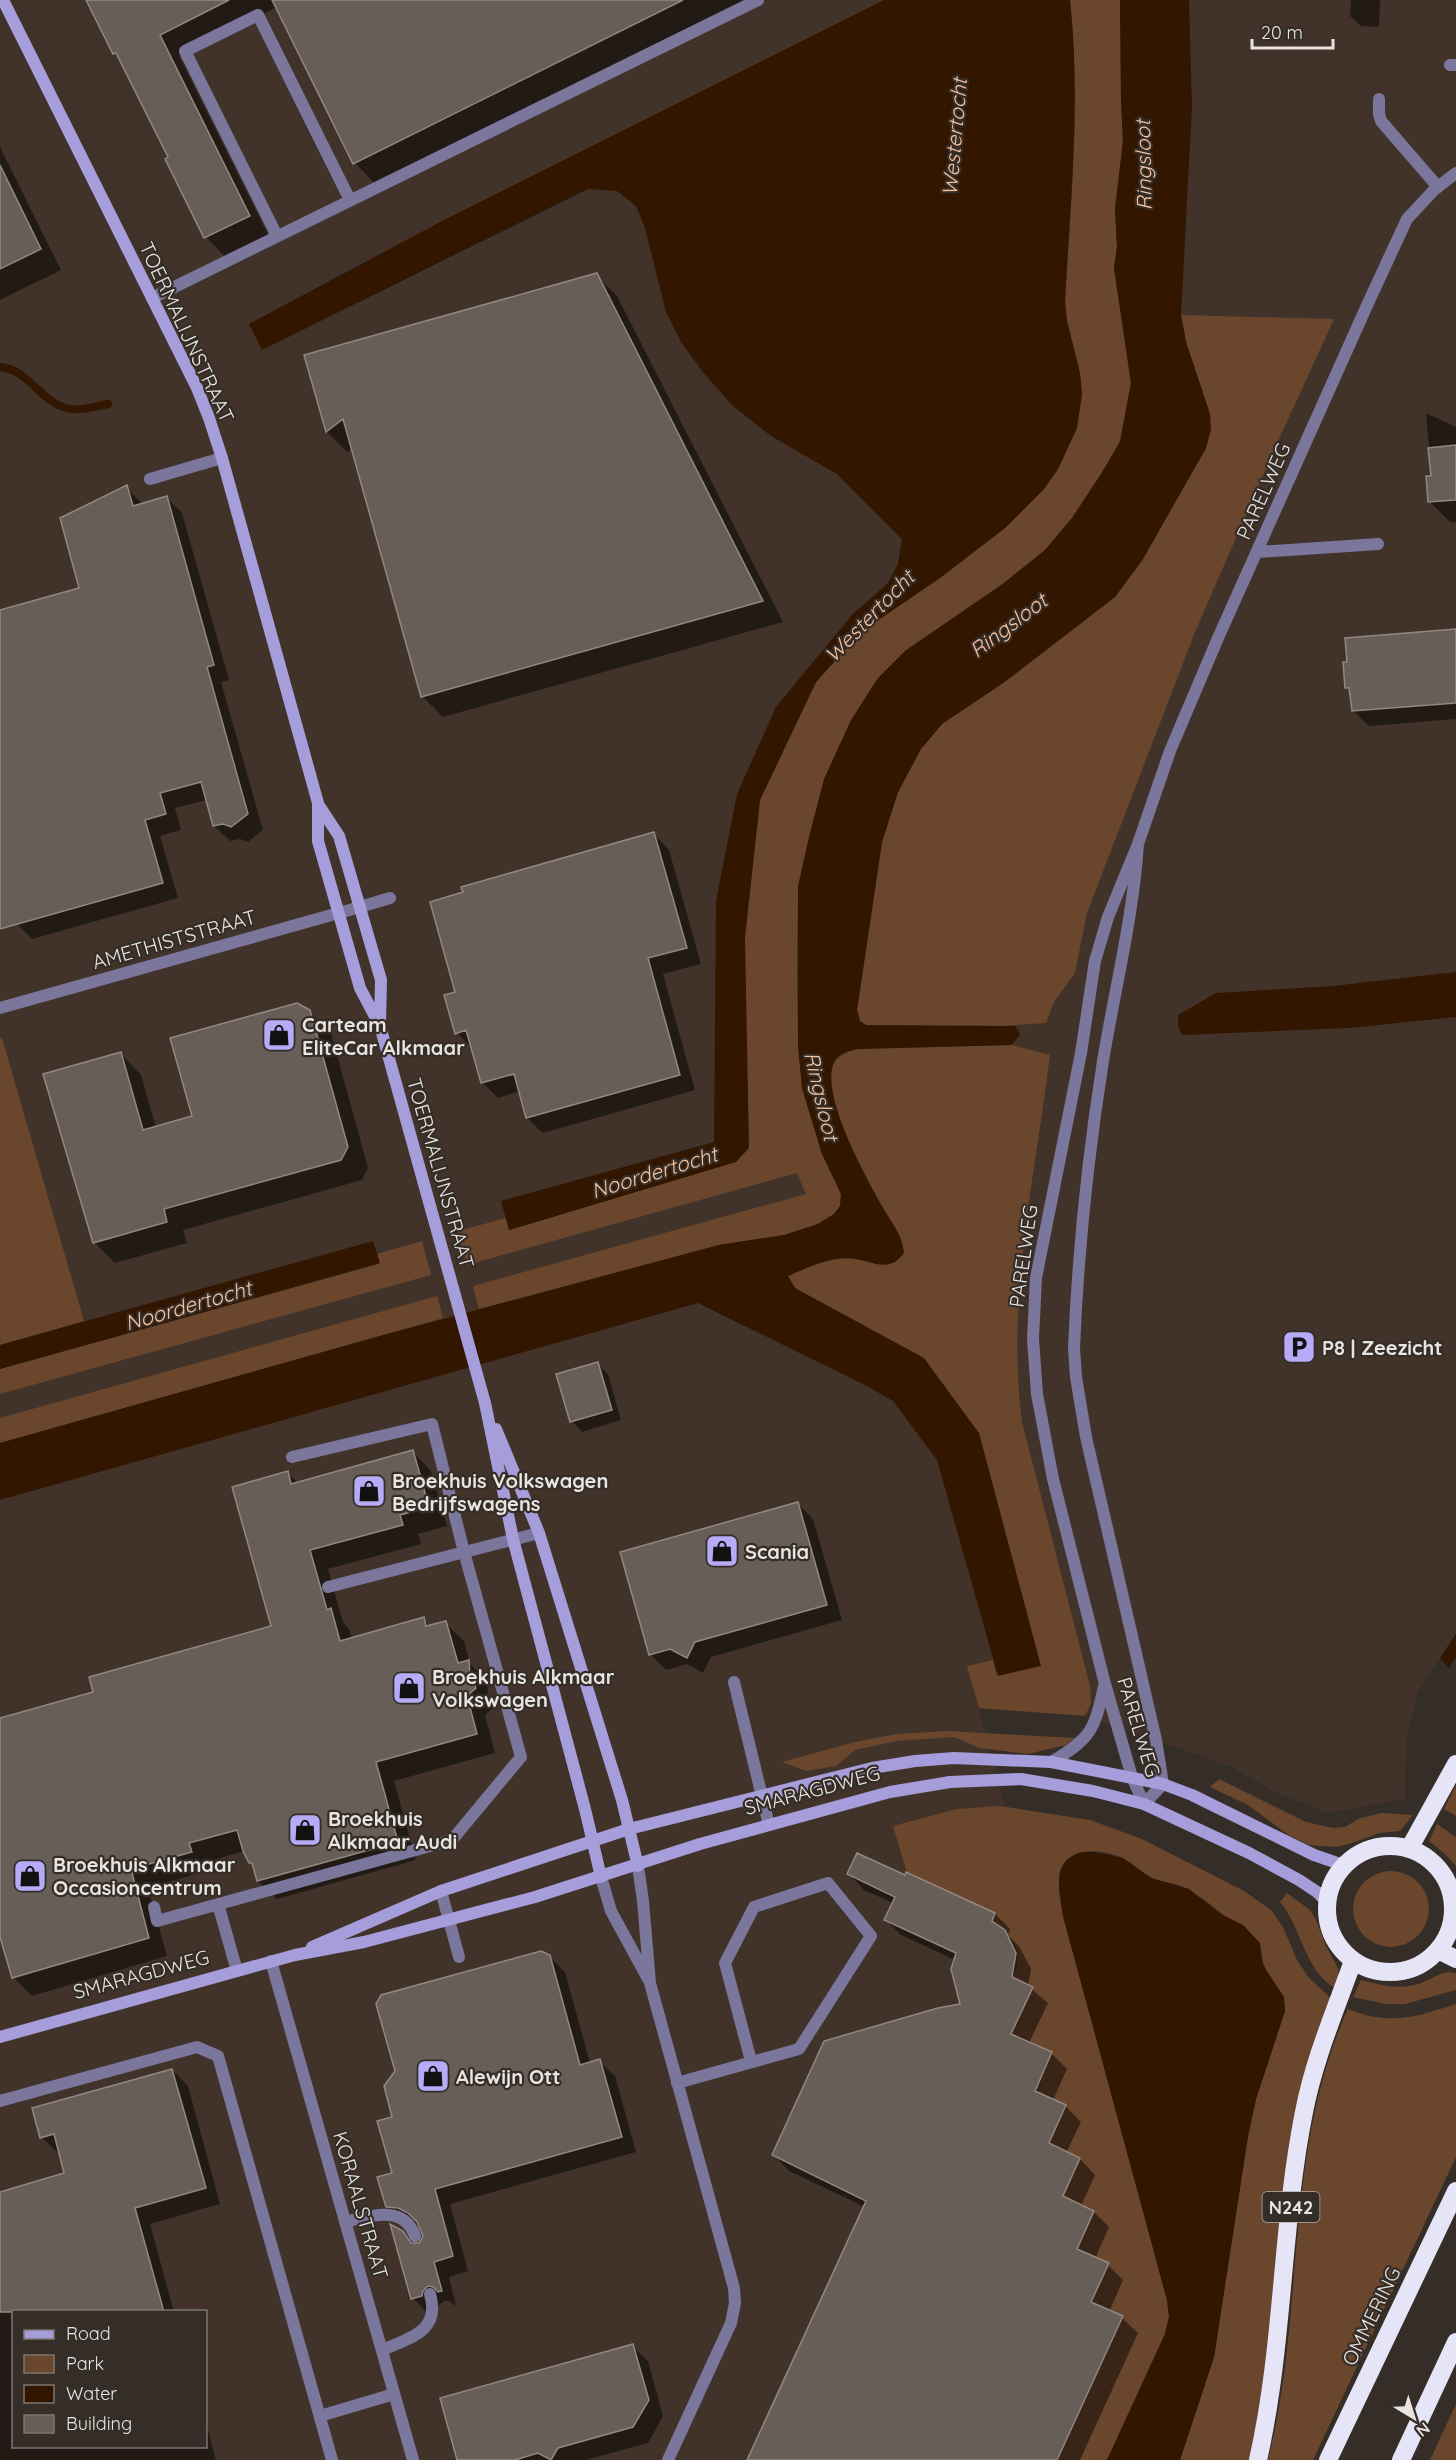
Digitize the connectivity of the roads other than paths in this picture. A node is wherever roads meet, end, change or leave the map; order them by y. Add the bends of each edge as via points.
1 (3, 0) edge
2 (758, 0) edge
3 (1379, 99) dead end
4 (1456, 173) edge
5 (1438, 187) junction
6 (350, 200) junction
7 (277, 236) junction
8 (152, 298) junction
9 (222, 458) junction
10 (150, 479) dead end
11 (1378, 544) dead end
12 (1257, 552) junction
13 (318, 803) junction
14 (1138, 844) junction
15 (390, 898) dead end
16 (360, 907) junction
17 (339, 912) junction
18 (0, 1008) edge
19 (380, 1026) junction
20 (485, 1403) junction
21 (292, 1457) dead end
22 (539, 1533) junction
23 (513, 1539) junction
24 (464, 1552) junction
25 (328, 1587) dead end
26 (734, 1682) dead end
27 (1105, 1684) junction
28 (1052, 1762) junction
29 (1456, 1764) edge
30 (1132, 1777) junction
31 (1163, 1784) junction
32 (761, 1795) junction
33 (1144, 1804) junction
34 (769, 1825) junction
35 (629, 1829) junction
36 (592, 1841) junction
37 (1410, 1849) junction
38 (638, 1866) junction
39 (1346, 1866) junction
40 (601, 1877) junction
41 (441, 1891) junction
42 (1328, 1903) junction
43 (218, 1904) junction
44 (154, 1907) dead end
45 (448, 1920) junction
46 (1454, 1925) edge
47 (1438, 1950) junction
48 (294, 1954) junction
49 (459, 1957) dead end
50 (1456, 1959) edge
51 (271, 1961) junction
52 (1353, 1961) junction
53 (237, 1971) junction
54 (650, 1983) junction
55 (0, 2037) edge
56 (751, 2061) junction
57 (677, 2082) junction
58 (0, 2101) edge
59 (1456, 2191) edge
60 (345, 2222) junction
61 (415, 2236) dead end
62 (430, 2294) dead end
63 (1456, 2342) edge
64 (382, 2350) junction
65 (394, 2394) junction
66 (320, 2416) junction
67 (332, 2460) edge
68 (413, 2460) edge
69 (668, 2460) edge
70 (1258, 2460) edge
71 (1328, 2460) edge
72 (1401, 2460) edge

1 - 8 street, TOERMALIJNSTRAAT
2 - 6 street
3 - 5 street via 1381,121
4 - 5 street, PARELWEG
5 - 12 street, PARELWEG via 1418,206 1399,235
6 - 7 street
6 - 7 street via 258,15 185,51
7 - 8 street
8 - 9 street, TOERMALIJNSTRAAT via 196,388
9 - 10 street
9 - 13 street, TOERMALIJNSTRAAT
11 - 12 street
12 - 14 street, PARELWEG via 1170,751
13 - 16 street, TOERMALIJNSTRAAT via 339,836
13 - 17 street, TOERMALIJNSTRAAT via 318,841
14 - 27 street, PARELWEG via 1107,917 1095,961 1081,1053 1036,1278 1033,1339 1046,1444
14 - 31 street, PARELWEG via 1135,893 1088,1157 1074,1348 1086,1437
15 - 16 street, AMETHISTSTRAAT
16 - 17 street, AMETHISTSTRAAT
16 - 19 street, TOERMALIJNSTRAAT via 381,980
17 - 18 street, AMETHISTSTRAAT
17 - 19 street, TOERMALIJNSTRAAT via 360,988
19 - 20 street, TOERMALIJNSTRAAT
20 - 22 street
20 - 23 street
21 - 24 street via 432,1424
22 - 23 street
22 - 35 street
23 - 24 street
23 - 36 street
24 - 25 street
24 - 43 street via 521,1757 452,1840
26 - 32 street
27 - 28 street via 1090,1733 1076,1748
27 - 30 street, PARELWEG
28 - 30 street, SMARAGDWEG
28 - 32 street, SMARAGDWEG via 954,1758 915,1761
29 - 37 highway
30 - 31 street, SMARAGDWEG
30 - 33 street, PARELWEG
31 - 33 street, PARELWEG
31 - 39 street, SMARAGDWEG via 1314,1855
32 - 34 street
32 - 35 street, SMARAGDWEG
33 - 34 street, SMARAGDWEG via 1021,1779 950,1782 890,1792
33 - 42 street, SMARAGDWEG via 1299,1880
34 - 38 street, SMARAGDWEG
35 - 36 street, SMARAGDWEG
35 - 38 street
36 - 40 street
36 - 41 street, SMARAGDWEG
37 - 39 highway via 1390,1846 1371,1850
37 - 46 highway via 1440,1870 1454,1905
38 - 40 street, SMARAGDWEG
38 - 54 street
39 - 42 highway via 1333,1884
40 - 45 street, SMARAGDWEG
40 - 54 street via 611,1911
41 - 45 street
41 - 48 street, SMARAGDWEG
42 - 52 highway via 1332,1934
43 - 44 street via 157,1921
43 - 53 street
45 - 48 street, SMARAGDWEG via 364,1942
45 - 49 street
46 - 47 highway
47 - 50 highway
47 - 52 highway via 1424,1963 1407,1970 1370,1969
48 - 51 street, SMARAGDWEG
51 - 53 street, SMARAGDWEG
51 - 60 street, KORAALSTRAAT
52 - 70 highway, N242 via 1316,2062 1304,2111 1279,2336
53 - 55 street, SMARAGDWEG
54 - 57 street
56 - 56 street via 800,2049 871,1936 828,1883 754,1907 725,1963
56 - 57 street
57 - 69 street via 735,2303 731,2324
58 - 66 street via 196,2047 218,2056
59 - 71 highway, OMMERING
60 - 61 street via 394,2215 405,2219
60 - 64 street, KORAALSTRAAT
62 - 64 street via 434,2309 429,2323
63 - 72 highway
64 - 65 street, KORAALSTRAAT
65 - 66 street
65 - 68 street, KORAALSTRAAT
66 - 67 street

